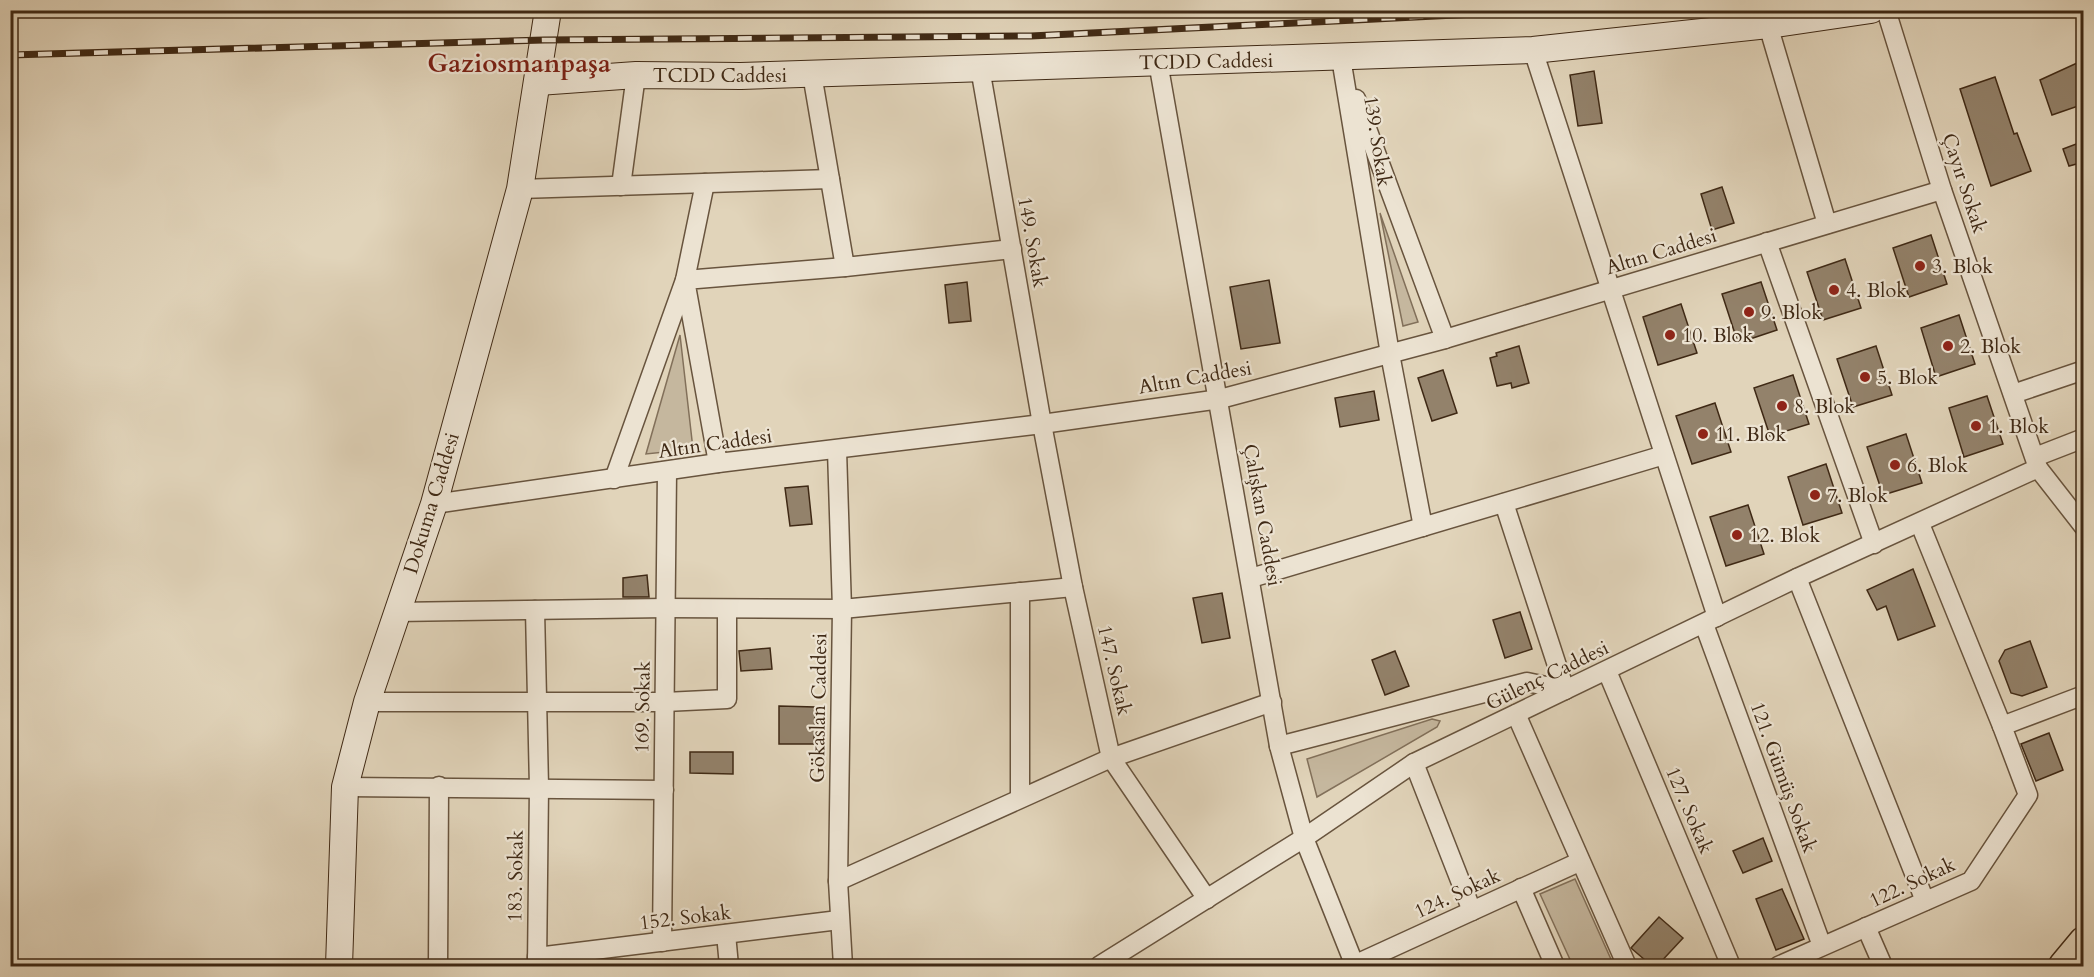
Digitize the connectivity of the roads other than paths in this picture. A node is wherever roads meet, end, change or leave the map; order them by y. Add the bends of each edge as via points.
1 (548, 10) edge
2 (1871, 10) edge
3 (1886, 10) edge
4 (1768, 25) junction
5 (1533, 50) junction
6 (1341, 58) junction
7 (1158, 62) junction
8 (980, 68) junction
9 (812, 74) junction
10 (636, 75) junction
11 (538, 82) junction
12 (830, 179) junction
13 (705, 183) junction
14 (621, 186) junction
15 (520, 189) junction
16 (1942, 190) junction
17 (1827, 224) junction
18 (1767, 242) junction
19 (1011, 249) junction
20 (845, 267) junction
21 (685, 280) junction
22 (1610, 289) junction
23 (1445, 339) junction
24 (1390, 354) junction
25 (2084, 369) edge
26 (2013, 394) junction
27 (1220, 399) junction
28 (1042, 424) junction
29 (2084, 438) edge
30 (837, 450) junction
31 (1664, 455) junction
32 (2037, 462) junction
33 (718, 463) junction
34 (668, 472) junction
35 (614, 479) junction
36 (1504, 503) junction
37 (434, 504) junction
38 (1920, 524) junction
39 (1423, 527) junction
40 (2084, 527) edge
41 (1874, 544) junction
42 (1251, 578) junction
43 (1797, 578) junction
44 (1073, 587) junction
45 (1020, 592) junction
46 (666, 608) junction
47 (727, 609) junction
48 (842, 609) junction
49 (535, 610) junction
50 (396, 612) junction
51 (1710, 621) junction
52 (1607, 671) junction
53 (1565, 690) junction
54 (2084, 695) edge
55 (367, 702) junction
56 (537, 702) junction
57 (665, 702) junction
58 (1272, 702) junction
59 (1516, 714) junction
60 (2002, 726) junction
61 (1279, 746) junction
62 (1111, 758) junction
63 (1414, 763) junction
64 (439, 786) junction
65 (345, 787) junction
66 (539, 787) junction
67 (664, 790) junction
68 (1020, 798) junction
69 (1304, 838) junction
70 (1579, 862) junction
71 (838, 881) junction
72 (1521, 888) junction
73 (1207, 899) junction
74 (1925, 901) junction
75 (1472, 911) junction
76 (839, 920) junction
77 (1866, 927) junction
78 (726, 934) junction
79 (663, 942) junction
80 (2084, 942) edge
81 (1822, 946) junction
82 (537, 962) edge
83 (339, 966) edge
84 (438, 966) edge
85 (729, 966) edge
86 (843, 966) edge
87 (1099, 966) edge
88 (1354, 966) edge
89 (1555, 966) edge
90 (1627, 966) edge
91 (1731, 966) edge
92 (1778, 966) edge
93 (1883, 966) edge
94 (2064, 966) edge

1 - 11 main road, Dokuma Caddesi
2 - 4 main road, TCDD Caddesi
3 - 16 street, Çayır Sokak
4 - 5 main road, TCDD Caddesi
4 - 17 street
5 - 6 main road, TCDD Caddesi
5 - 22 street, 121. Gümüş Sokak
6 - 7 main road, TCDD Caddesi
6 - 23 street, 139. Sokak
6 - 24 street, 139. Sokak
7 - 8 main road, TCDD Caddesi
7 - 27 street, Çalışkan Caddesi
8 - 9 main road, TCDD Caddesi
8 - 19 street, 149. Sokak
9 - 10 main road, TCDD Caddesi
9 - 12 street
10 - 11 main road, TCDD Caddesi
10 - 14 street
11 - 15 main road, Dokuma Caddesi
12 - 13 street
12 - 20 street
13 - 14 street
13 - 21 street
14 - 15 street
15 - 37 main road, Dokuma Caddesi
16 - 17 street, Altın Caddesi
16 - 26 street, Çayır Sokak
17 - 18 street, Altın Caddesi
18 - 22 street, Altın Caddesi
18 - 41 street
19 - 20 street
19 - 28 street, 149. Sokak
20 - 21 street
21 - 33 street
21 - 35 street
22 - 23 street, Altın Caddesi
22 - 31 street, 121. Gümüş Sokak
23 - 24 street, Altın Caddesi
24 - 27 street, Altın Caddesi
24 - 39 street, 139. Sokak
25 - 26 street
26 - 32 street, Çayır Sokak
27 - 28 street, Altın Caddesi
27 - 42 street, Çalışkan Caddesi
28 - 30 street, Altın Caddesi
28 - 44 street, 147. Sokak
29 - 32 street, Gülenç Caddesi
30 - 33 street, Altın Caddesi
30 - 48 street, Gökaslan Caddesi
31 - 36 street
31 - 51 street, 121. Gümüş Sokak
32 - 38 street, Gülenç Caddesi
32 - 40 street, Çayır Sokak
33 - 34 street, Altın Caddesi
34 - 35 street, Altın Caddesi
34 - 46 street, 169. Sokak
35 - 37 street, Altın Caddesi
36 - 39 street
36 - 53 street
37 - 50 main road, Dokuma Caddesi
38 - 41 street, Gülenç Caddesi
38 - 60 street
39 - 42 street
41 - 43 street, Gülenç Caddesi
42 - 58 street, Çalışkan Caddesi
43 - 51 street, Gülenç Caddesi
43 - 74 street
44 - 45 street
44 - 62 street, 147. Sokak
45 - 48 street
45 - 68 street
46 - 47 street
46 - 49 street
46 - 57 street, 169. Sokak
47 - 48 street
47 - 57 street via 727,699
48 - 71 street, Gökaslan Caddesi
49 - 50 street
49 - 56 street, 183. Sokak
50 - 55 main road, Dokuma Caddesi
51 - 52 street, Gülenç Caddesi
51 - 81 street, 121. Gümüş Sokak
52 - 53 street, Gülenç Caddesi
52 - 91 street, 127. Sokak
53 - 59 street, Gülenç Caddesi
53 - 61 street via 1527,681
54 - 60 street
55 - 56 street
55 - 65 main road, Dokuma Caddesi
56 - 57 street
56 - 66 street, 183. Sokak
57 - 67 street, 169. Sokak
58 - 61 street, Çalışkan Caddesi
58 - 62 street
59 - 63 street, Gülenç Caddesi
59 - 70 street
60 - 74 street, 122. Sokak via 2028,795 1971,881
61 - 69 street, Çalışkan Caddesi
62 - 68 street
62 - 73 street, 147. Sokak
63 - 69 street, Gülenç Caddesi
63 - 75 street
64 - 65 street
64 - 66 street
64 - 84 street
65 - 83 main road, Dokuma Caddesi
66 - 67 street
66 - 82 street, 183. Sokak
67 - 79 street, 169. Sokak
68 - 71 street
69 - 73 street, Gülenç Caddesi
69 - 88 street, Çalışkan Caddesi
70 - 72 street, 124. Sokak
70 - 90 street
71 - 76 street, Gökaslan Caddesi
72 - 75 street, 124. Sokak
72 - 89 street
73 - 87 street, Gülenç Caddesi
74 - 77 street, 122. Sokak
75 - 88 street, 124. Sokak
76 - 78 street, 152. Sokak
76 - 86 street, Gökaslan Caddesi
77 - 81 street, 122. Sokak
77 - 93 street
78 - 79 street, 152. Sokak
78 - 85 street
79 - 82 street, 152. Sokak
80 - 94 highway
81 - 92 street, 122. Sokak

